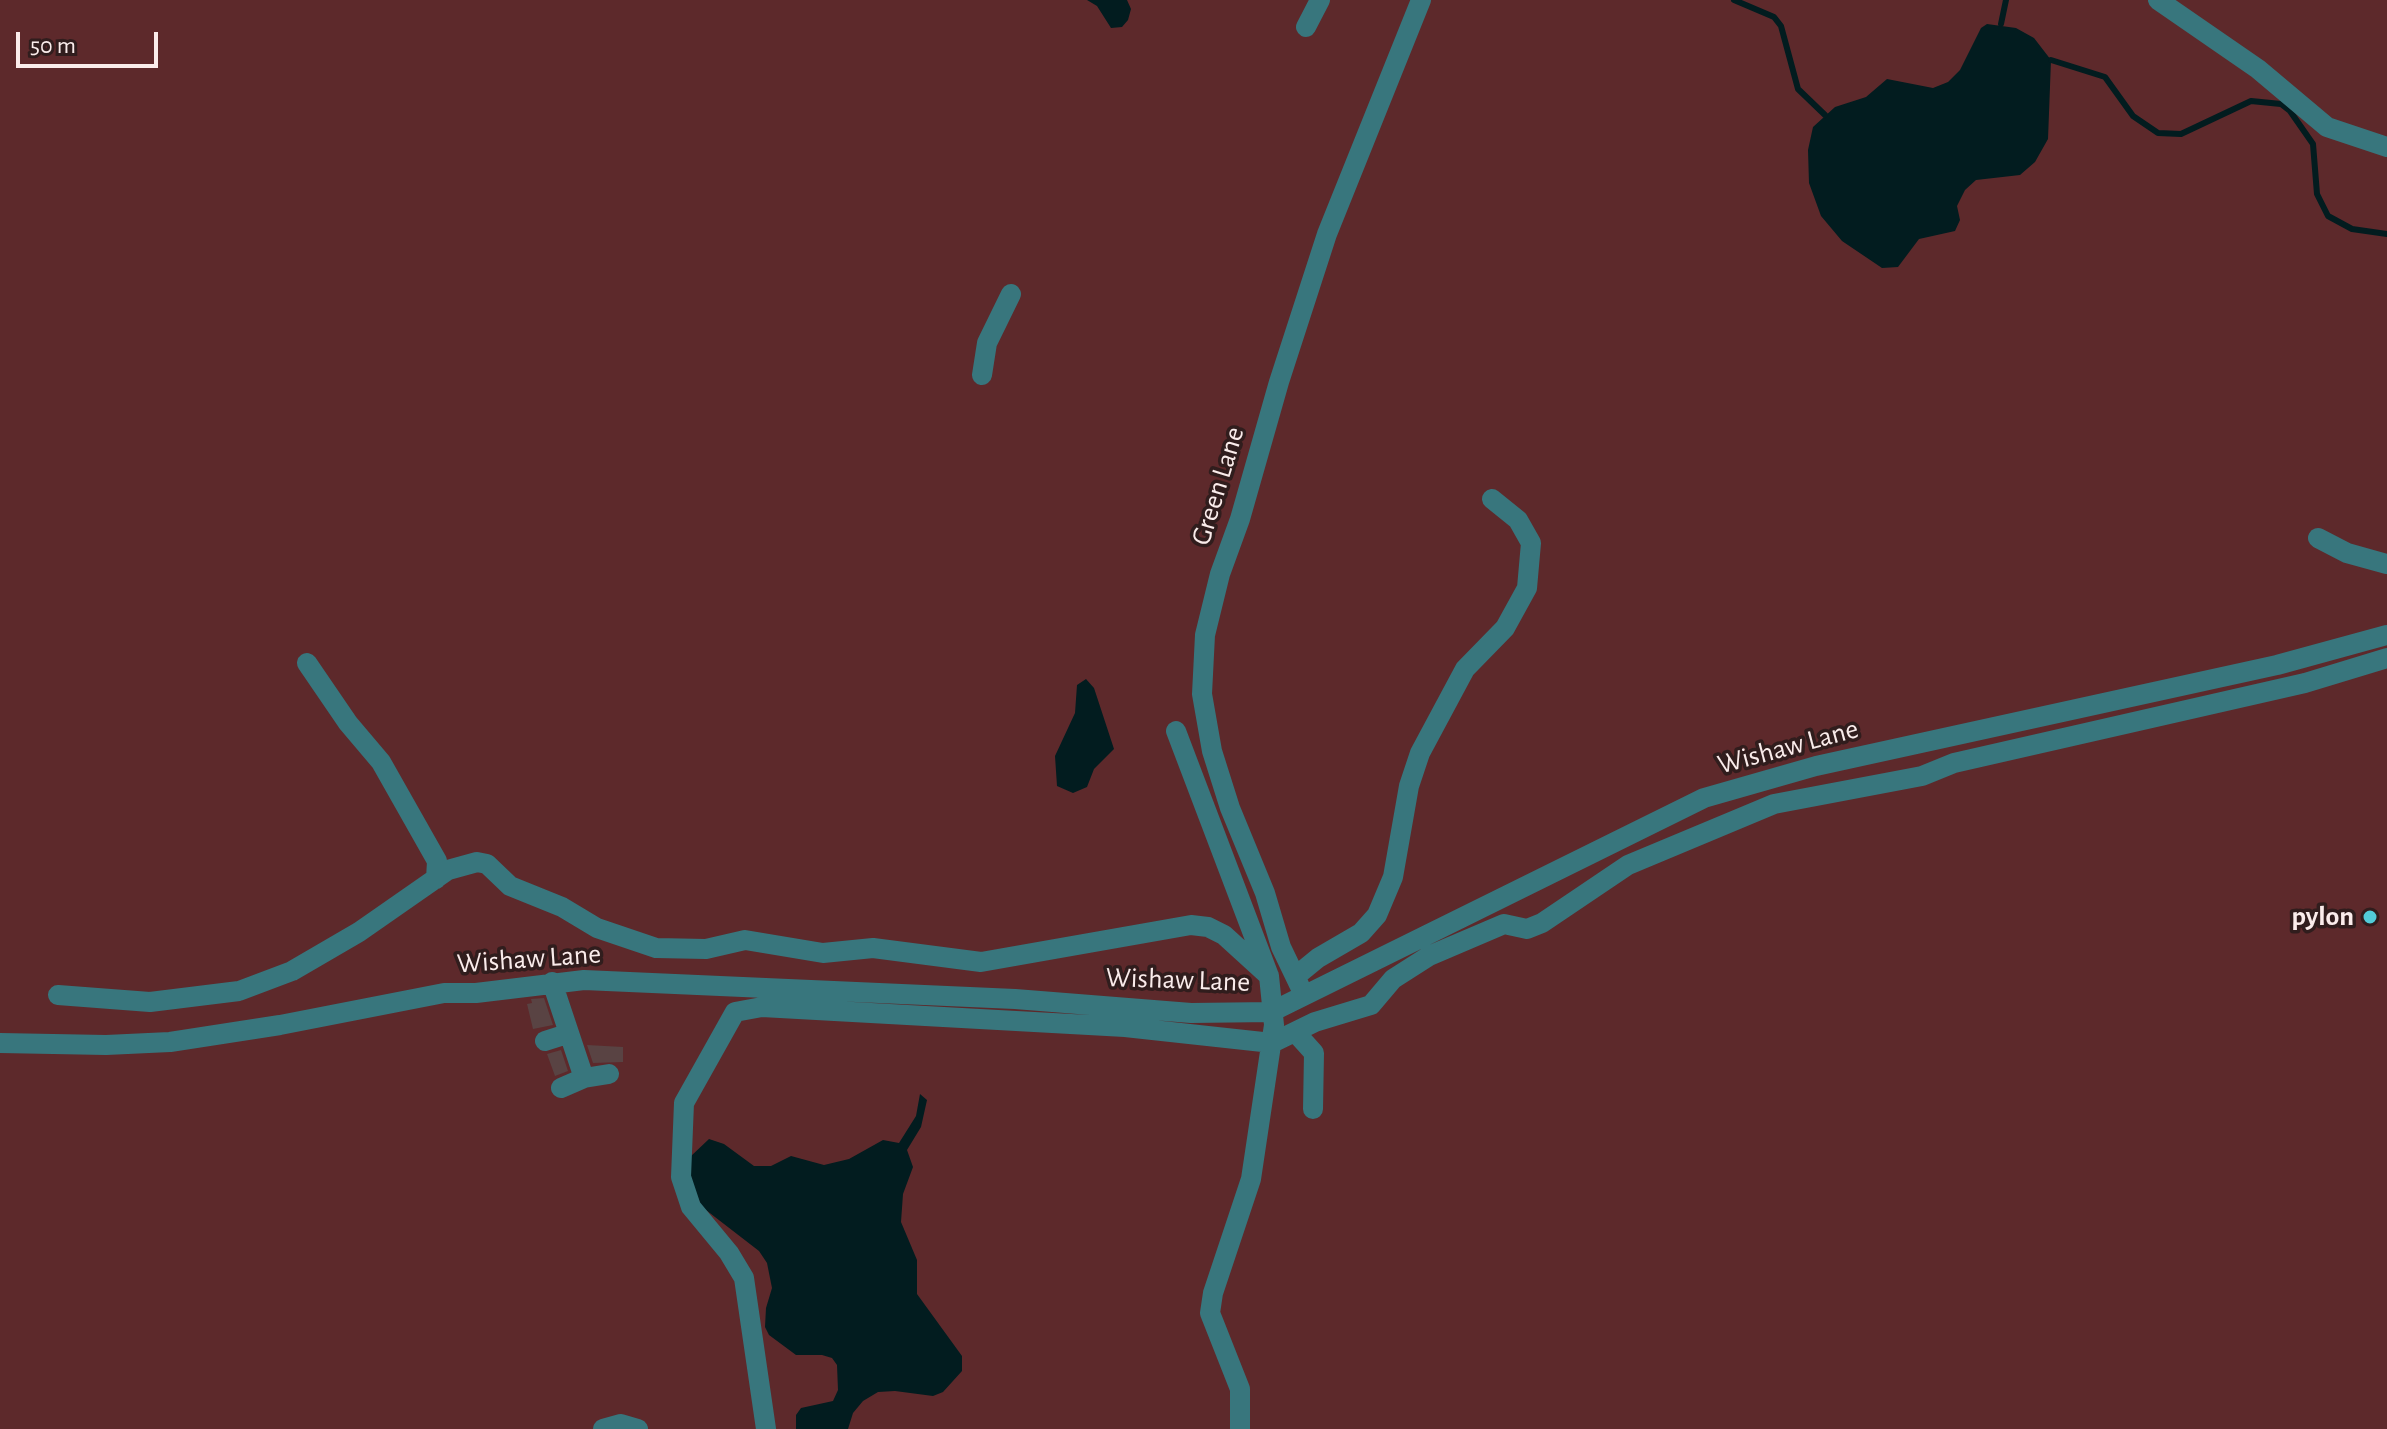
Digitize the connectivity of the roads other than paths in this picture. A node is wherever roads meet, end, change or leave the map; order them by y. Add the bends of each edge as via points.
1 (1320, 0) edge
2 (1421, 0) edge
3 (2158, 0) edge
4 (1306, 27) dead end
5 (2387, 147) edge
6 (1011, 294) dead end
7 (982, 375) dead end
8 (1492, 499) dead end
9 (2318, 538) dead end
10 (2387, 564) edge
11 (2387, 635) edge
12 (2387, 658) edge
13 (307, 663) dead end
14 (1176, 731) dead end
15 (436, 879) junction
16 (1269, 976) junction
17 (1296, 976) junction
18 (552, 982) junction
19 (58, 995) dead end
20 (1304, 995) junction
21 (1271, 1012) junction
22 (1296, 1033) junction
23 (567, 1034) junction
24 (545, 1041) dead end
25 (0, 1043) edge
26 (1272, 1043) junction
27 (609, 1074) dead end
28 (584, 1078) junction
29 (561, 1088) dead end
30 (1313, 1109) dead end
31 (603, 1429) edge
32 (638, 1429) edge
33 (766, 1429) edge
34 (1240, 1429) edge

1 - 4 street
2 - 17 street, Green Lane via 1327,234 1205,635 1202,694 1212,751
3 - 5 street via 2258,69 2327,127
6 - 7 street via 987,343
8 - 17 street via 1518,520 1531,543 1527,588 1505,628 1465,669 1420,753 1393,877 1377,915 1361,933
9 - 10 street
11 - 20 street, Wishaw Lane via 2277,665 1816,766 1704,798
12 - 22 street via 2291,686 1954,763 1922,776 1774,804 1628,865 1542,923 1527,929 1504,924 1429,956 1393,979 1371,1005
13 - 15 street via 381,762 437,861
14 - 16 street
15 - 16 street via 464,864 487,864 524,893 616,937 656,948 706,949 745,940 823,953 873,948 981,962 1191,925 1224,935
15 - 19 street via 319,956 239,991 150,1002
16 - 21 street
17 - 20 street, Green Lane
18 - 21 street, Wishaw Lane via 680,982 1191,1013
18 - 23 street
18 - 25 street, Wishaw Lane via 416,997 205,1038 106,1045
20 - 21 street, Wishaw Lane
21 - 26 street
22 - 26 street
22 - 30 street via 1314,1053
23 - 24 street
23 - 28 street
26 - 33 street via 1125,1027 762,1007 735,1012 684,1103 681,1177 691,1207 744,1278
26 - 34 street via 1251,1179 1210,1313 1240,1389
27 - 28 street
28 - 29 street
31 - 32 street via 621,1424

